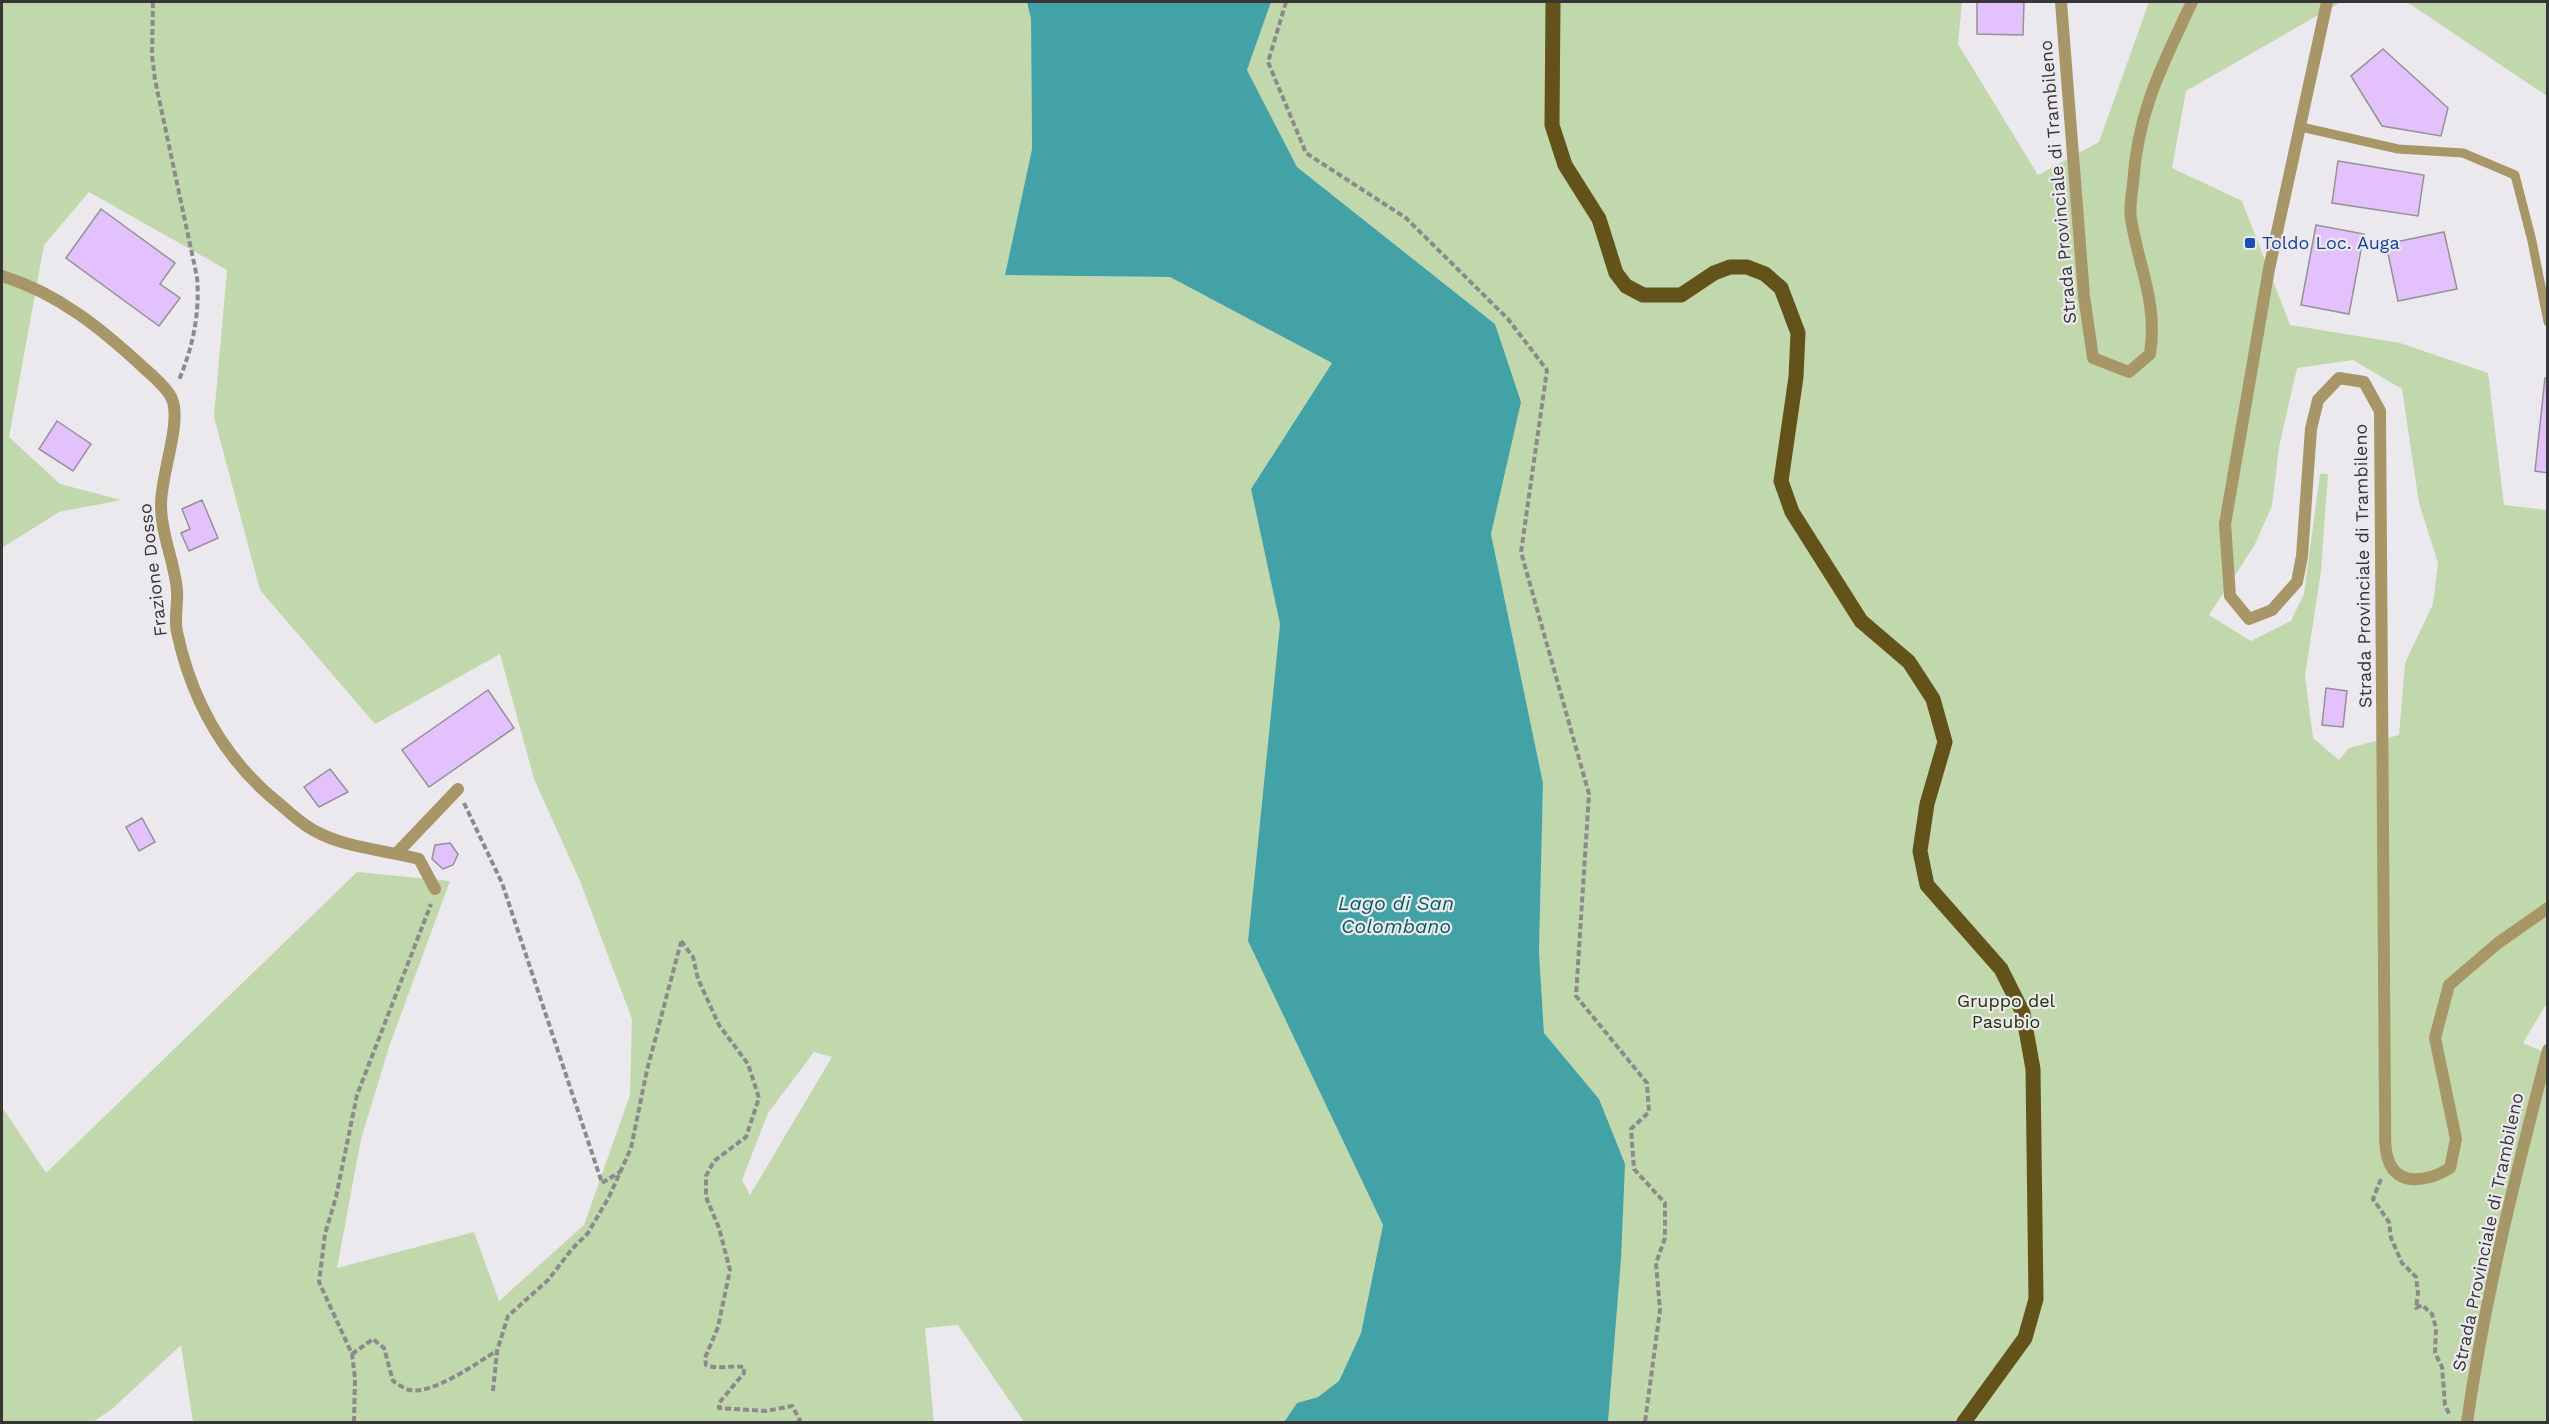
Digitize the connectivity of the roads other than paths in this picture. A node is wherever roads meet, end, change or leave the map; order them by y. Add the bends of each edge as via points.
1 (1552, 2) edge
2 (2061, 2) edge
3 (2192, 2) edge
4 (2327, 2) edge
5 (2301, 127) junction
6 (2, 276) edge
7 (2547, 322) edge
8 (458, 789) road end
9 (397, 853) junction
10 (435, 888) road end
11 (2547, 908) edge
12 (2547, 1050) edge
13 (1964, 1422) edge
14 (2468, 1422) edge

1 - 13 main road via 1552,125 1565,165 1599,219 1616,273 1626,286 1653,296 1682,295 1730,267 1747,267 1765,274 1781,288 1798,333 1796,377 1781,481 1792,512 1861,621 1909,662 1933,699 1945,742 1927,804 1920,851 1927,885 2001,969 2023,1013 2033,1069 2036,1299 2025,1338
2 - 3 street, Strada Provinciale di Trambileno via 2084,296 2093,358 2129,372 2150,354 2154,328 2130,217 2136,143 2151,88
4 - 5 street, Strada Provinciale di Trambileno
5 - 7 lane via 2398,149 2463,153 2515,176
5 - 11 street, Strada Provinciale di Trambileno via 2269,269 2225,524 2230,596 2249,619 2272,610 2297,582 2311,429 2318,400 2339,378 2364,382 2380,411 2388,1159 2397,1174 2416,1180 2434,1178 2450,1168 2456,1139 2435,1038 2449,985
6 - 9 street, Frazione Dosso via 31,285 94,325 172,399 174,428 164,470 161,508 177,590 176,630 213,731 260,789 315,831
8 - 9 street
9 - 10 street, Frazione Dosso via 420,859
12 - 14 street, Strada Provinciale di Trambileno via 2484,1315

